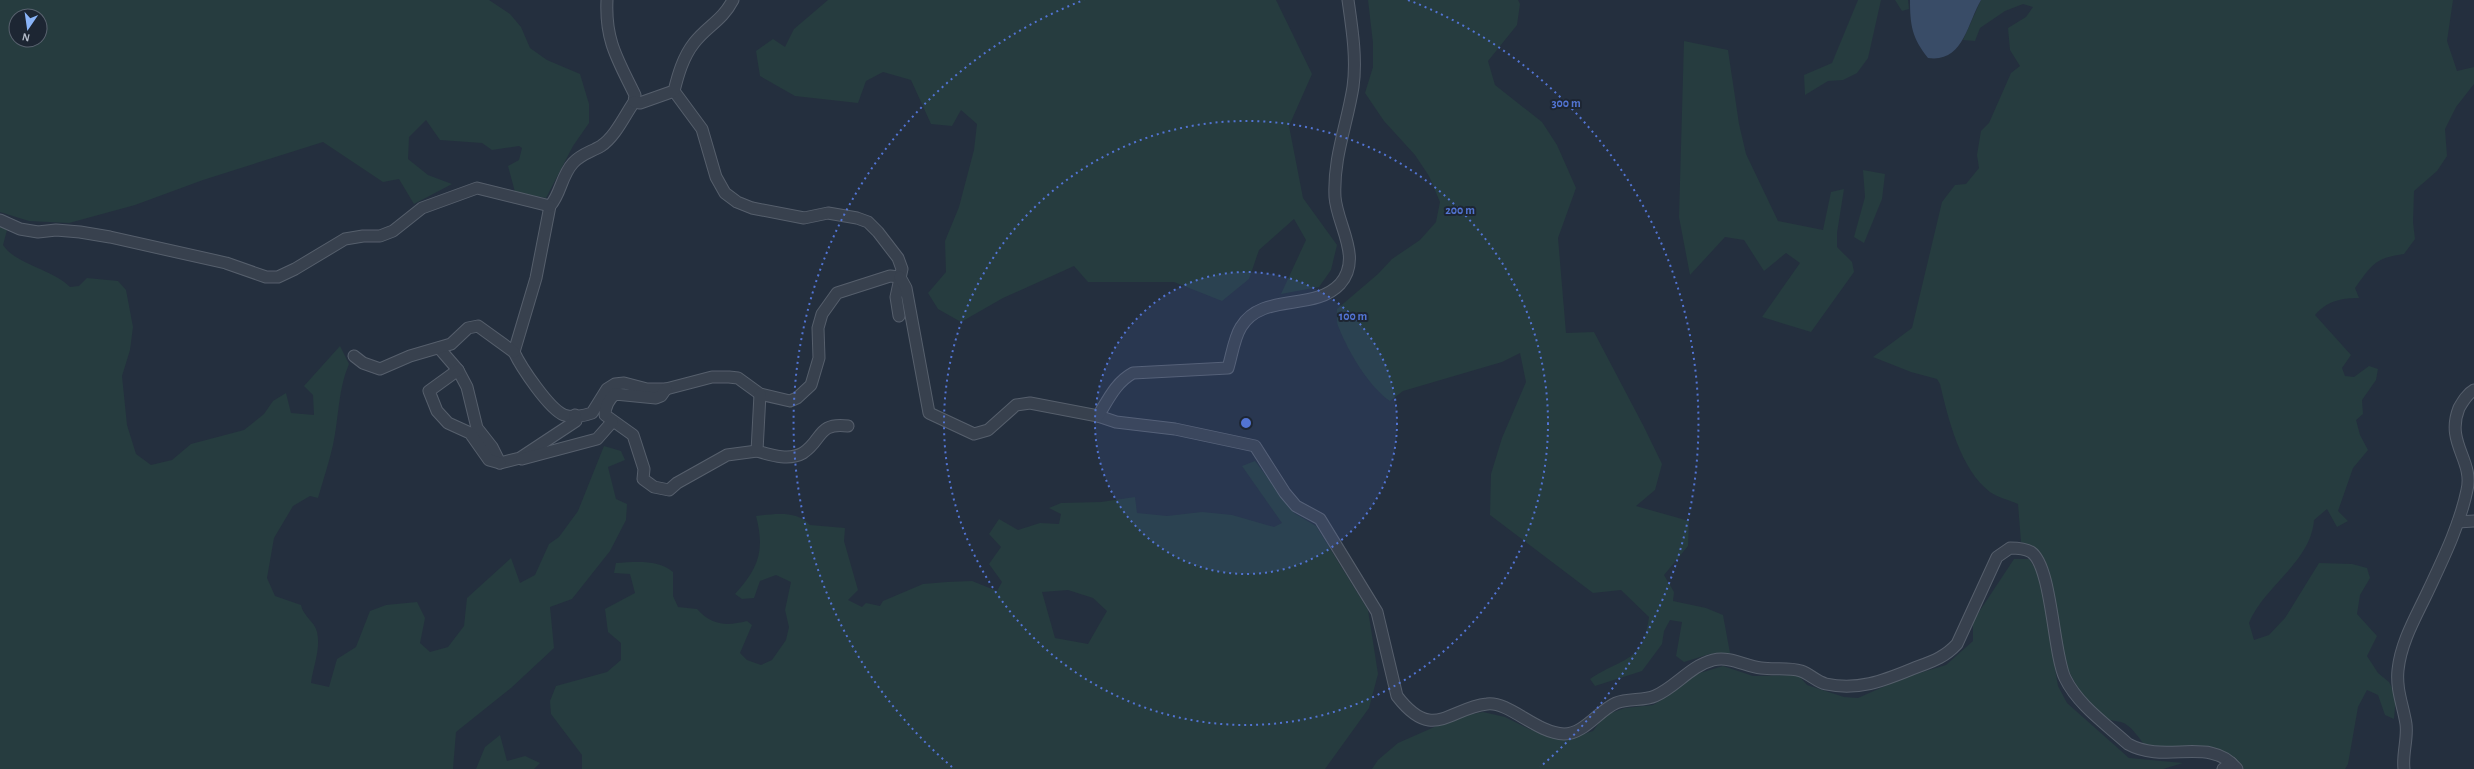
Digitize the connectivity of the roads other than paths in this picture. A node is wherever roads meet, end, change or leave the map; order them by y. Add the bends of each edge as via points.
1 (607, 0) edge
2 (733, 0) edge
3 (1348, 0) edge
4 (674, 91) junction
5 (634, 102) junction
6 (550, 206) junction
7 (0, 220) edge
8 (900, 277) junction
9 (899, 316) dead end
10 (439, 348) junction
11 (514, 352) junction
12 (354, 356) dead end
13 (458, 370) junction
14 (666, 389) junction
15 (2474, 390) edge
16 (760, 394) junction
17 (575, 415) junction
18 (1098, 416) junction
19 (612, 422) junction
20 (848, 426) dead end
21 (757, 451) junction
22 (520, 458) junction
23 (500, 463) junction
24 (2474, 521) edge
25 (2458, 522) junction
26 (2230, 767) edge
27 (2404, 769) edge

1 - 5 street via 608,38 635,95
2 - 4 street via 718,22 694,43 684,60
3 - 18 street via 1354,71 1334,167 1336,208 1348,245 1349,262 1340,283 1330,292 1318,297 1262,308 1248,317 1240,328 1228,368 1133,373 1117,386
4 - 5 street via 640,103
4 - 8 street via 702,129 716,177 725,193 737,202 752,208 804,218 828,213 868,222 898,258 902,269
5 - 6 street via 602,145 572,164 561,183 555,201
6 - 7 street via 477,188 422,208 394,231 380,236 345,239 295,270 278,277 266,277 226,263 110,237 80,232 38,232 20,229
6 - 11 street via 536,278
8 - 9 street via 896,297
8 - 16 street via 890,276 837,294 822,314 818,328 819,358 811,385 790,401
8 - 18 street via 906,288 929,413 974,434 988,430 1016,405 1030,403
10 - 11 street via 451,344 468,328 478,326
10 - 12 street via 410,356 380,369 363,363
10 - 13 street
11 - 17 street via 519,363 556,409 565,415
13 - 23 street via 467,386 477,428 492,447
13 - 23 street via 429,391 437,411 448,423 470,433 489,460
14 - 16 street via 712,377 729,377 738,378
14 - 17 street via 615,384 607,389 592,413
14 - 19 street via 656,398 615,394 610,398 605,415
15 - 25 street via 2462,401 2456,417 2454,436 2469,475 2468,489
16 - 21 street
17 - 22 street via 576,421
18 - 26 street via 1116,422 1174,429 1255,446 1296,506 1320,519 1378,612 1397,696 1422,717 1437,721 1488,704 1503,706 1535,726 1564,734 1578,730 1596,715 1617,703 1655,696 1692,669 1713,660 1726,659 1761,668 1786,668 1801,671 1824,684 1853,688 1884,681 1946,656 1957,644 1998,557 2010,548 2031,552 2038,560 2046,586 2061,669 2076,697 2128,744 2138,749 2168,754 2200,750 2214,753
19 - 21 street via 633,435 644,469 643,478 661,490 669,490 727,455
19 - 22 street via 597,439 523,460
20 - 21 street via 838,425 825,429 803,453 790,457
22 - 23 street
24 - 25 street
25 - 27 street via 2408,633 2398,670 2398,694 2406,724

